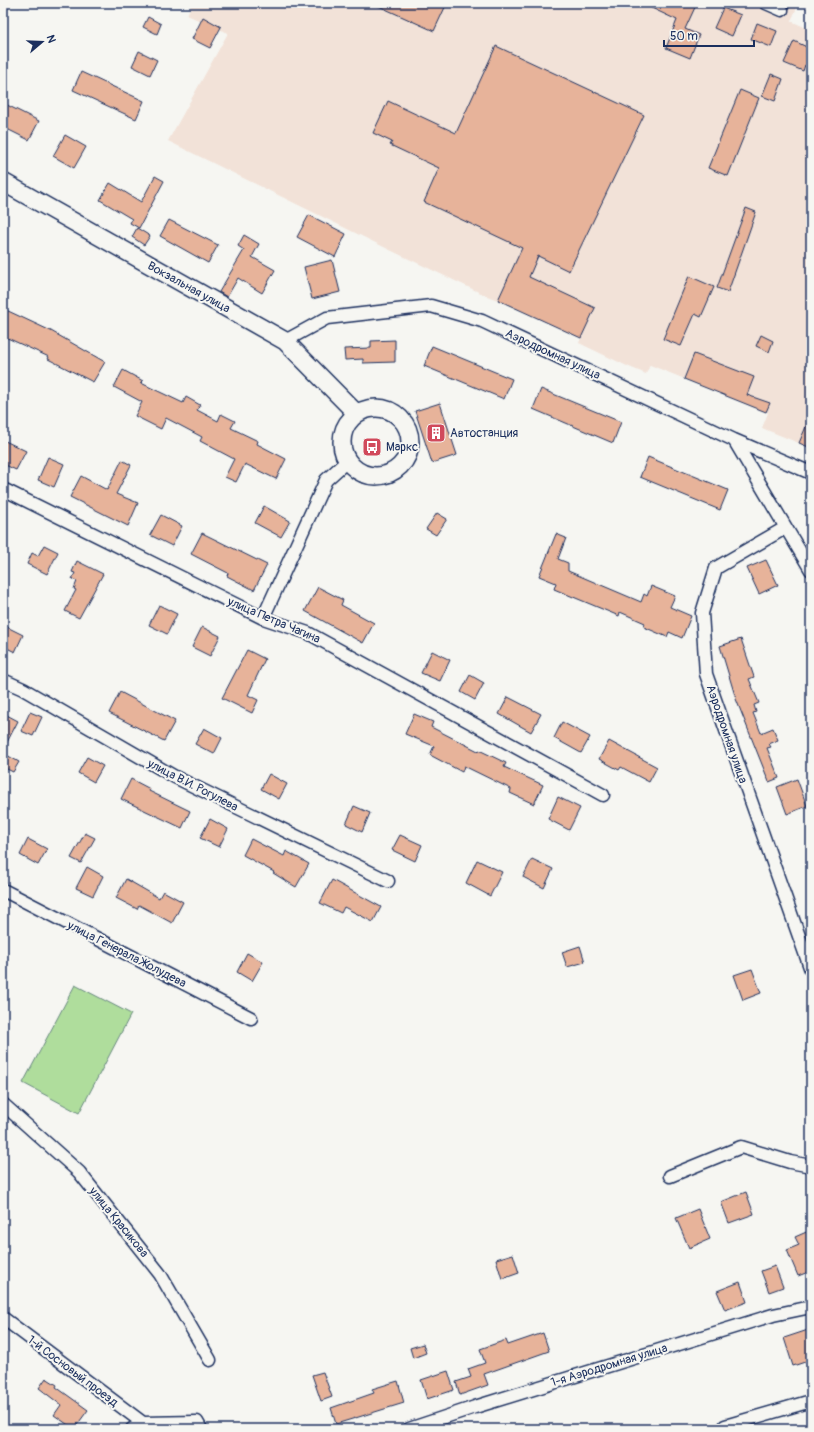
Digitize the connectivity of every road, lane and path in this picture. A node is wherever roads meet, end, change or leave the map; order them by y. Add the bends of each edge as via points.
1 (766, 3) edge
2 (782, 10) dead end
3 (3, 182) edge
4 (284, 341) junction
5 (357, 414) junction
6 (734, 440) junction
7 (347, 461) junction
8 (811, 473) edge
9 (3, 489) edge
10 (785, 528) junction
11 (811, 570) edge
12 (263, 618) junction
13 (3, 680) edge
14 (603, 795) dead end
15 (388, 881) dead end
16 (3, 890) edge
17 (811, 970) edge
18 (251, 1018) dead end
19 (3, 1104) edge
20 (811, 1166) edge
21 (670, 1176) dead end
22 (811, 1307) edge
23 (3, 1318) edge
24 (210, 1360) dead end
25 (811, 1401) edge
26 (143, 1423) junction
27 (724, 1426) dead end
28 (132, 1429) edge
29 (201, 1429) edge
30 (410, 1429) edge

1 - 2 street
3 - 4 street, Вокзальная улица
4 - 5 street, Вокзальная улица
4 - 6 street, Аэродромная улица via 327,318 431,306 482,321
5 - 7 street via 348,423 343,435 342,448
5 - 7 street via 370,409 383,409 395,414 404,424 409,436 409,450 404,462 394,471 382,476 369,476
6 - 8 street, Аэродромная улица
6 - 10 street
7 - 12 street via 326,480
9 - 12 street, улица Петра Чагина
10 - 11 street
10 - 17 street, Аэродромная улица via 716,568 702,613 706,674
12 - 14 street, улица Петра Чагина via 308,633
13 - 15 street, улица В.И. Рогулева via 175,777
16 - 18 street, улица Генерала Жолудева
19 - 24 street, улица Красикова via 78,1172 160,1274
20 - 21 street via 741,1148
22 - 30 street, 1-я Аэродромная улица via 765,1317
23 - 26 street, 1-й Сосновый проезд
25 - 27 street
26 - 28 street
26 - 29 street via 197,1422

